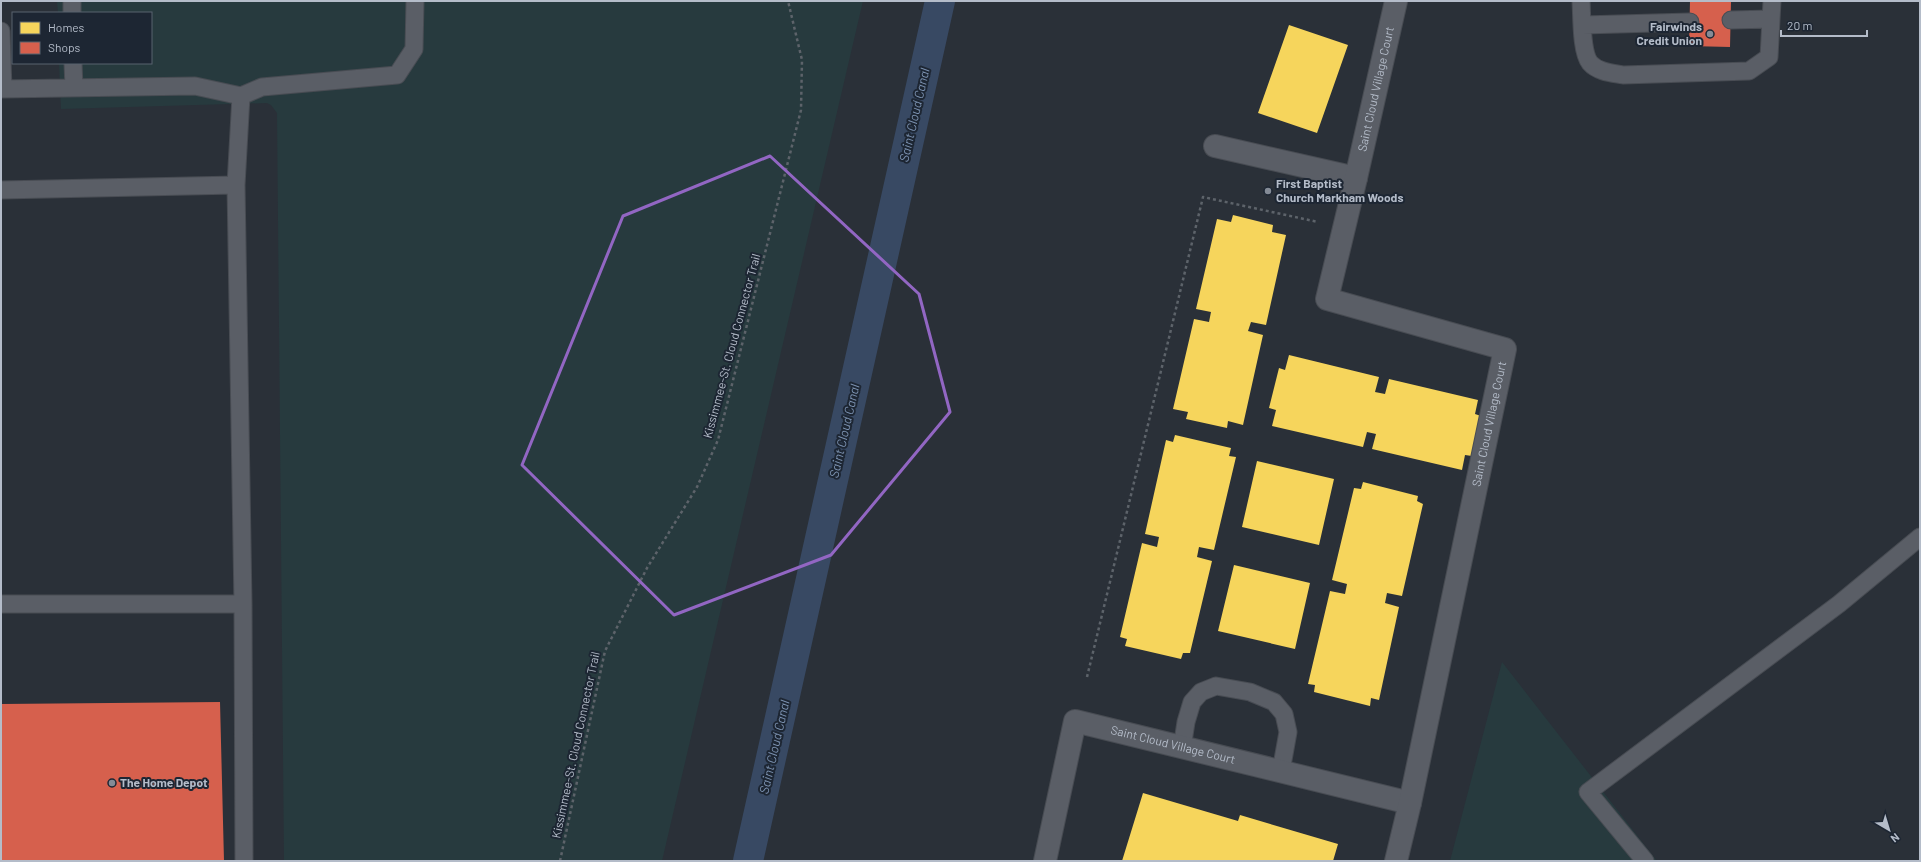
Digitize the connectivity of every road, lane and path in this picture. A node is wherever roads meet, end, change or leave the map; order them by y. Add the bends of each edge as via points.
1 (72, 1) edge
2 (415, 1) edge
3 (788, 1) edge
4 (1396, 1) edge
5 (1582, 1) edge
6 (1772, 1) edge
7 (72, 12) edge
8 (1771, 18) junction
9 (1731, 20) dead end
10 (1690, 22) dead end
11 (1583, 25) junction
12 (1, 31) edge
13 (73, 64) edge
14 (74, 88) junction
15 (2, 89) edge
16 (241, 96) junction
17 (1215, 146) dead end
18 (1356, 178) junction
19 (236, 185) junction
20 (1, 190) edge
21 (1344, 228) junction
22 (1920, 537) edge
23 (1, 604) edge
24 (243, 604) junction
25 (1087, 677) dead end
26 (1182, 748) junction
27 (1282, 771) junction
28 (1410, 803) junction
29 (244, 861) edge
30 (560, 861) edge
31 (1045, 861) edge
32 (1396, 861) edge
33 (1645, 861) edge

1 - 7 lane
2 - 16 lane via 414,49 397,75 262,87
3 - 30 path, Kissimmee-St. Cloud Connector Trail via 802,60 801,110 718,440 697,487 647,568 605,651
4 - 18 street, Saint Cloud Village Court
5 - 11 lane
6 - 8 lane
8 - 9 lane
8 - 11 lane via 1768,57 1749,71 1623,75 1605,72 1590,64
10 - 11 lane
12 - 15 lane
13 - 14 lane
14 - 15 lane
14 - 16 lane via 194,86
16 - 19 lane
17 - 18 street
18 - 21 street, Saint Cloud Village Court
19 - 20 lane
19 - 24 lane
21 - 25 path via 1203,197
21 - 28 street, Saint Cloud Village Court via 1327,299 1506,349
22 - 33 lane via 1839,604 1588,792
23 - 24 lane
24 - 29 lane
26 - 27 street, Saint Cloud Village Court
26 - 27 lane via 1192,702 1201,692 1216,686 1250,692 1274,702 1284,714 1288,732
26 - 31 street, Saint Cloud Village Court via 1076,721
27 - 28 street, Saint Cloud Village Court
28 - 32 street, Saint Cloud Village Court

